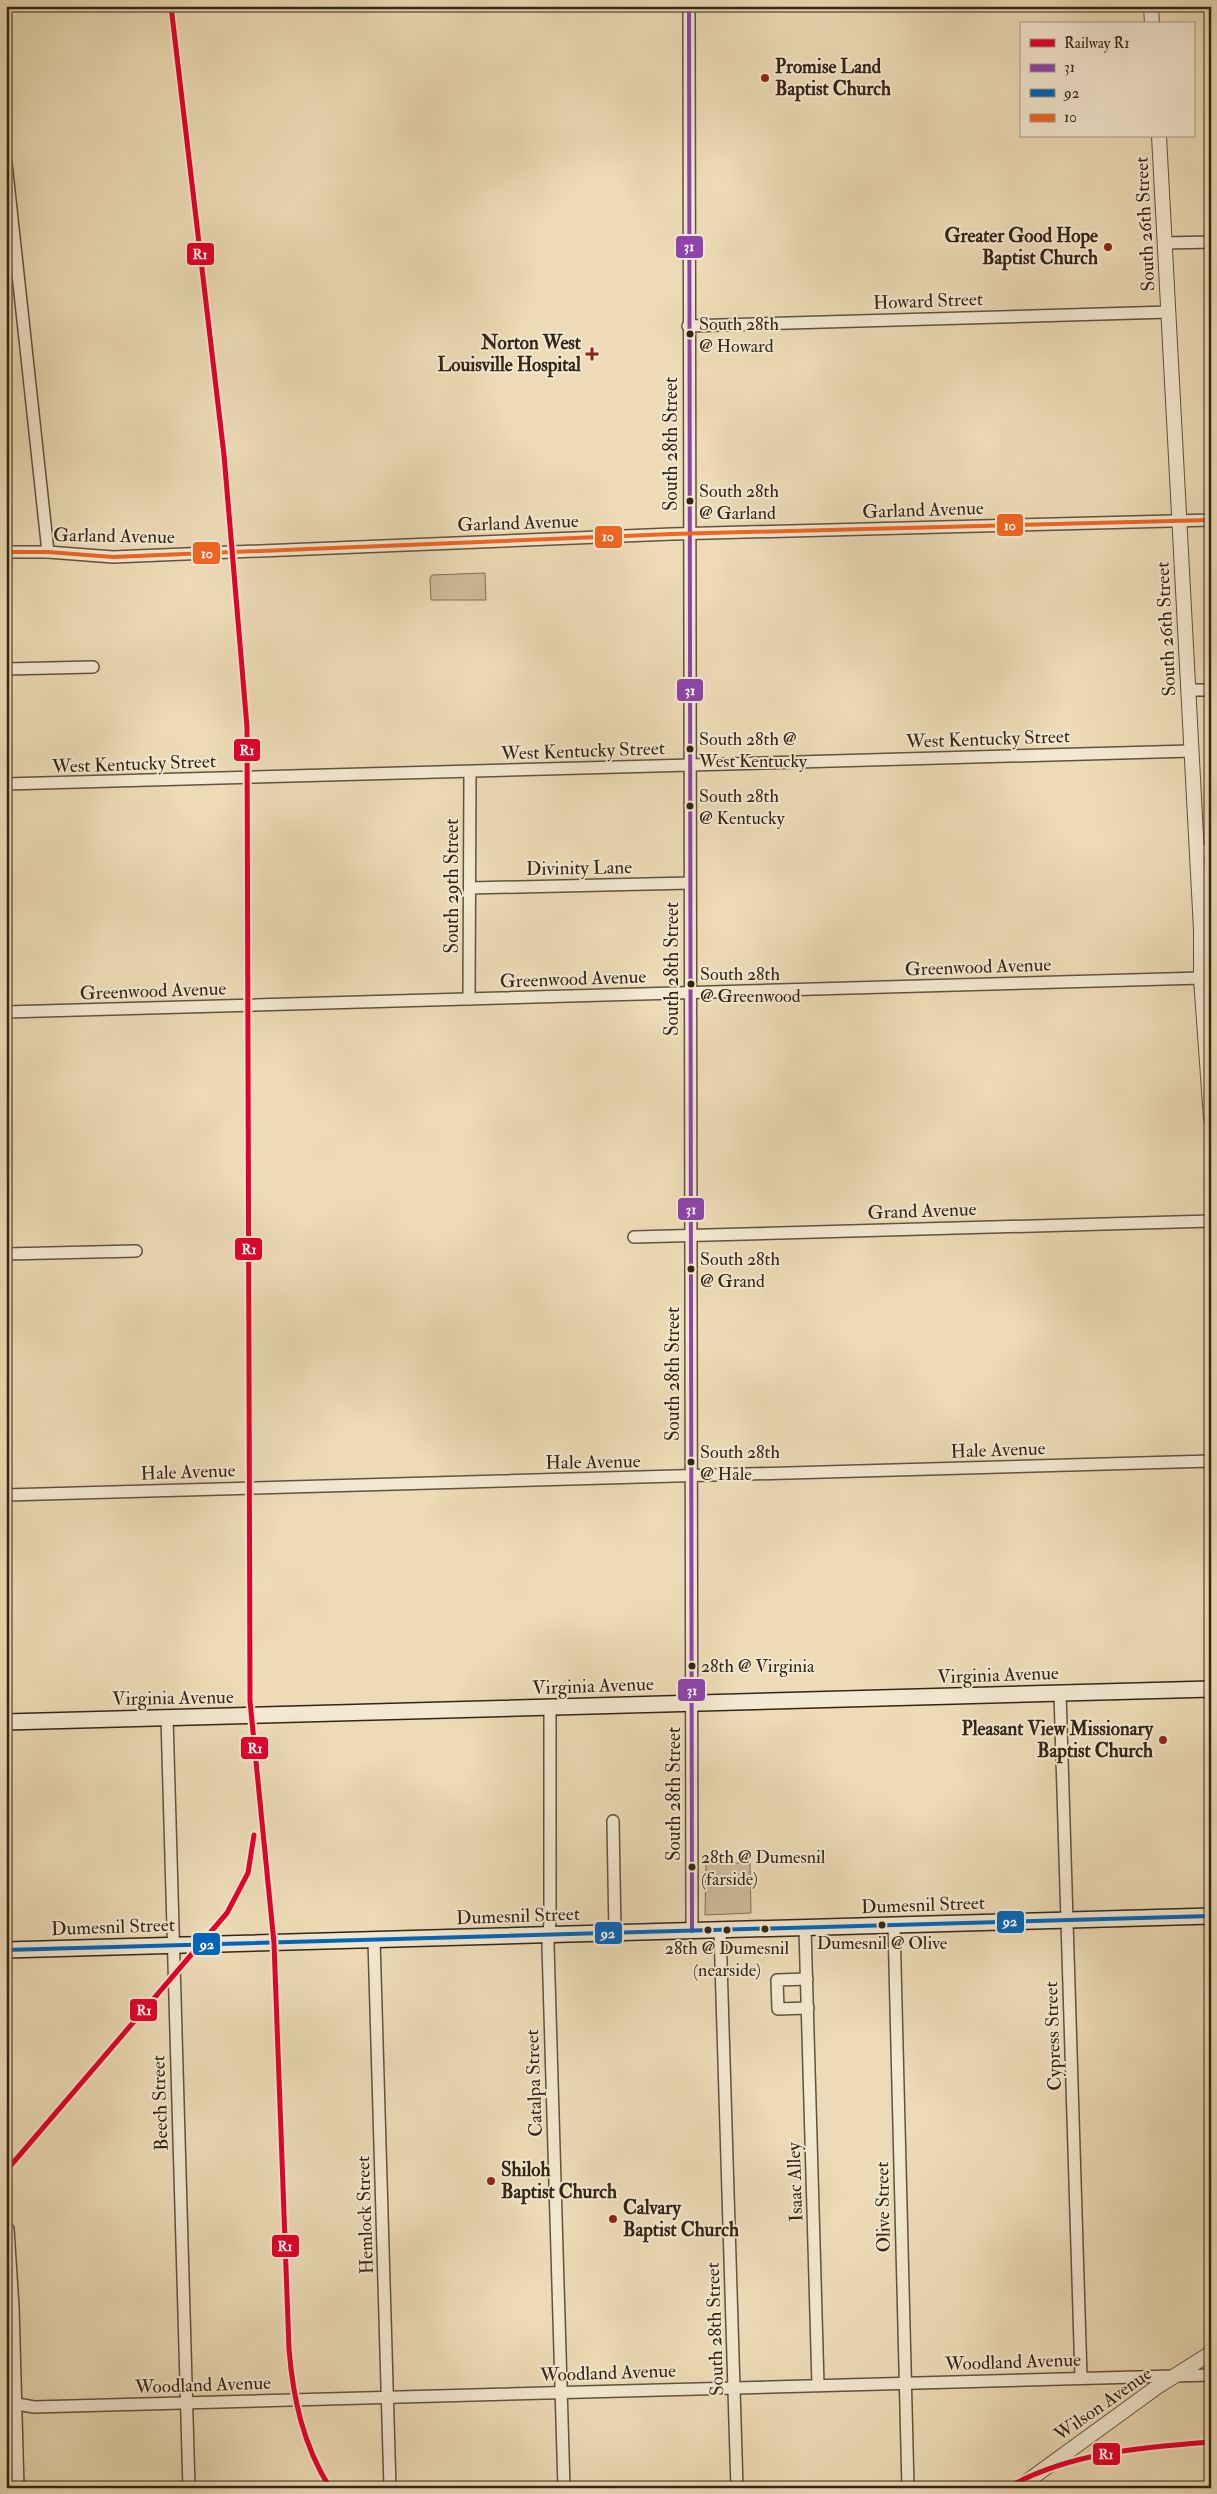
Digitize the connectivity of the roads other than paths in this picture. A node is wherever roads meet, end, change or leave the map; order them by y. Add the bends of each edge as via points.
1 (689, 6) edge
2 (1151, 6) edge
3 (1152, 22) edge
4 (1159, 138) edge
5 (6, 163) edge
6 (1211, 242) edge
7 (1165, 243) junction
8 (1169, 312) junction
9 (688, 326) junction
10 (1179, 520) junction
11 (1211, 520) edge
12 (689, 534) junction
13 (6, 552) edge
14 (48, 552) junction
15 (93, 667) dead end
16 (6, 669) edge
17 (1188, 690) junction
18 (1211, 690) edge
19 (1191, 751) junction
20 (689, 766) junction
21 (470, 772) junction
22 (6, 784) edge
23 (1211, 850) edge
24 (1196, 851) junction
25 (690, 883) junction
26 (470, 888) junction
27 (1206, 930) edge
28 (1201, 978) junction
29 (690, 993) junction
30 (470, 999) junction
31 (1208, 1010) edge
32 (6, 1012) edge
33 (1211, 1119) edge
34 (1211, 1221) edge
35 (690, 1235) junction
36 (634, 1237) dead end
37 (136, 1250) dead end
38 (6, 1254) edge
39 (1211, 1460) edge
40 (691, 1477) junction
41 (6, 1495) edge
42 (1211, 1689) edge
43 (1060, 1693) junction
44 (692, 1703) junction
45 (550, 1708) junction
46 (167, 1718) junction
47 (6, 1722) edge
48 (613, 1821) dead end
49 (1211, 1916) edge
50 (1067, 1920) junction
51 (894, 1926) junction
52 (805, 1928) junction
53 (720, 1930) junction
54 (692, 1931) junction
55 (616, 1933) junction
56 (549, 1934) junction
57 (374, 1940) junction
58 (173, 1945) junction
59 (6, 1950) edge
60 (807, 1979) junction
61 (808, 2008) junction
62 (8, 2229) dead end
63 (1211, 2352) edge
64 (1179, 2375) junction
65 (1211, 2375) edge
66 (1080, 2377) junction
67 (905, 2383) junction
68 (818, 2385) junction
69 (734, 2387) junction
70 (561, 2392) junction
71 (388, 2397) junction
72 (11, 2403) edge
73 (186, 2403) junction
74 (18, 2488) edge
75 (189, 2488) edge
76 (390, 2488) edge
77 (564, 2488) edge
78 (737, 2488) edge
79 (908, 2488) edge
80 (1018, 2488) edge

1 - 9 street, South 28th Street
2 - 3 street
4 - 7 street, South 26th Street
5 - 14 street
6 - 7 street
7 - 8 street, South 26th Street
8 - 9 street, Howard Street
8 - 10 street, South 26th Street
9 - 12 street, South 28th Street
10 - 11 street, Garland Avenue
10 - 12 street, Garland Avenue
10 - 17 street, South 26th Street
12 - 14 street, Garland Avenue via 139,556
12 - 20 street, South 28th Street
13 - 14 street, Garland Avenue
15 - 16 street
17 - 18 street
17 - 19 street, South 26th Street
19 - 20 street, West Kentucky Street
19 - 24 street, South 26th Street
20 - 21 street, West Kentucky Street
20 - 25 street, South 28th Street
21 - 22 street, West Kentucky Street
21 - 26 street, South 29th Street
23 - 24 street
24 - 27 street, South 26th Street
25 - 26 street, Divinity Lane
25 - 29 street, South 28th Street
26 - 30 street, South 29th Street
27 - 28 street, South 26th Street
28 - 29 street, Greenwood Avenue
28 - 31 street, South 26th Street
29 - 30 street, Greenwood Avenue
29 - 35 street, South 28th Street
30 - 32 street, Greenwood Avenue
31 - 33 street, South 26th Street
34 - 35 street, Grand Avenue
35 - 36 street, Grand Avenue
35 - 40 street, South 28th Street
37 - 38 street
39 - 40 street, Hale Avenue
40 - 41 street, Hale Avenue
40 - 44 street, South 28th Street
42 - 43 main road, Virginia Avenue
43 - 44 main road, Virginia Avenue
43 - 50 street, Cypress Street
44 - 45 main road, Virginia Avenue
44 - 54 street, South 28th Street
45 - 46 main road, Virginia Avenue
45 - 56 street, Catalpa Street
46 - 47 main road, Virginia Avenue
46 - 58 street, Beech Street
48 - 55 street
49 - 50 main road, Dumesnil Street
50 - 51 main road, Dumesnil Street
50 - 66 street, Cypress Street
51 - 52 main road, Dumesnil Street
51 - 67 street, Olive Street
52 - 53 main road, Dumesnil Street
52 - 60 street, Isaac Alley
53 - 54 main road, Dumesnil Street
53 - 69 street, South 28th Street
54 - 55 main road, Dumesnil Street
55 - 56 main road, Dumesnil Street
56 - 57 main road, Dumesnil Street
56 - 70 street, Catalpa Street
57 - 58 main road, Dumesnil Street
57 - 71 street, Hemlock Street
58 - 59 main road, Dumesnil Street
58 - 73 street, Beech Street
60 - 61 street, Isaac Alley
60 - 61 street via 777,1980 777,1990 778,2009
61 - 68 street, Isaac Alley
62 - 72 street
63 - 64 street, Wilson Avenue
64 - 65 street, Woodland Avenue
64 - 66 street, Woodland Avenue
64 - 80 street, Wilson Avenue via 1157,2387
66 - 67 street, Woodland Avenue
67 - 68 street, Woodland Avenue
67 - 79 street, Olive Street
68 - 69 street, Woodland Avenue
69 - 70 street, Woodland Avenue
69 - 78 street, South 28th Street
70 - 71 street, Woodland Avenue
70 - 77 street, Catalpa Street
71 - 73 street, Woodland Avenue
71 - 76 street, Hemlock Street
72 - 73 street, Woodland Avenue via 34,2407
72 - 74 street
73 - 75 street, Beech Street

